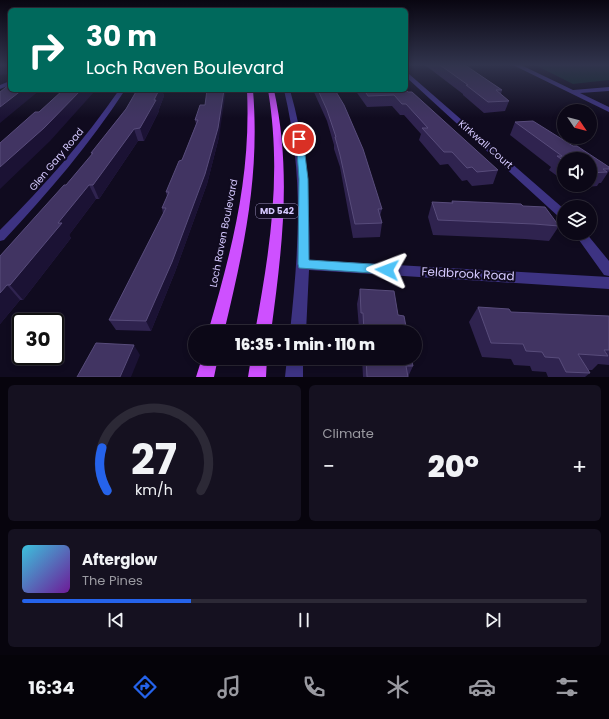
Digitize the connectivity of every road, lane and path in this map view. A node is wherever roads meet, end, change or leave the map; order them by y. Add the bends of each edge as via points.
1 (416, 83) edge
2 (552, 83) edge
3 (609, 89) edge
4 (121, 92) edge
5 (250, 92) edge
6 (271, 92) edge
7 (287, 92) edge
8 (572, 92) junction
9 (609, 110) edge
10 (557, 208) edge
11 (0, 225) edge
12 (12, 225) junction
13 (0, 237) edge
14 (585, 240) edge
15 (303, 264) junction
16 (609, 271) edge
17 (609, 283) edge
18 (218, 325) edge
19 (264, 325) edge
20 (299, 325) edge
21 (208, 365) edge
22 (258, 365) edge
23 (295, 365) edge
24 (205, 377) edge
25 (256, 377) edge
26 (294, 377) edge

1 - 10 street, Kirkwall Court
2 - 8 street
3 - 8 street
4 - 12 street, Glen Gary Road via 105,117 58,177
5 - 18 main road, Loch Raven Boulevard / MD 542 via 252,145 249,186 236,255
6 - 19 main road, MD 542 via 276,114 280,172 275,239
7 - 15 street via 301,150
8 - 9 street
11 - 12 street
12 - 13 street, Glen Gary Road
14 - 16 street
15 - 17 street, Feldbrook Road
15 - 20 street
21 - 24 main road
22 - 25 main road
23 - 26 street

